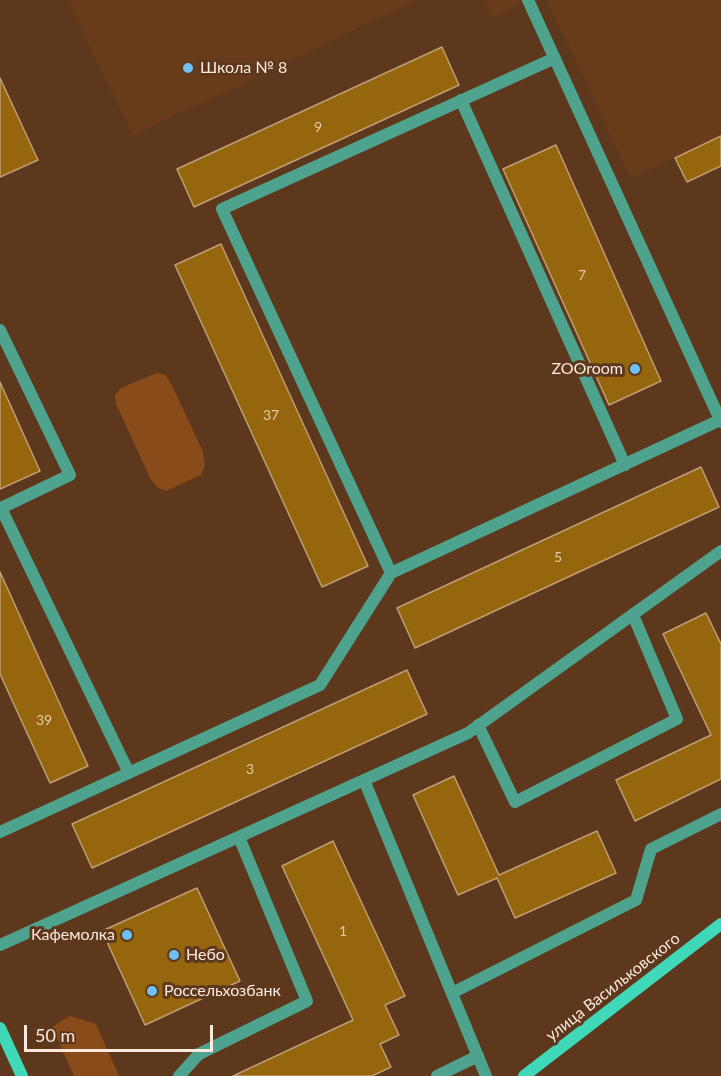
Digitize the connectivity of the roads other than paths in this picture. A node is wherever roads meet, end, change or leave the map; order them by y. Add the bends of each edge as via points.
1 (528, 0) edge
2 (555, 58) junction
3 (461, 100) junction
4 (0, 330) edge
5 (721, 421) edge
6 (625, 465) junction
7 (721, 551) edge
8 (391, 573) junction
9 (633, 615) junction
10 (478, 725) junction
11 (129, 773) junction
12 (364, 780) junction
13 (721, 814) edge
14 (0, 832) edge
15 (239, 837) junction
16 (721, 924) edge
17 (0, 945) edge
18 (452, 993) junction
19 (0, 1028) edge
20 (478, 1056) junction
21 (22, 1076) edge
22 (179, 1076) edge
23 (437, 1076) edge
24 (486, 1076) edge
25 (524, 1076) edge

1 - 2 lane
2 - 3 lane
2 - 5 lane
3 - 6 lane
3 - 8 lane via 222,209
4 - 11 lane via 70,475 1,508
5 - 6 lane
6 - 8 lane
7 - 9 lane
8 - 11 lane via 320,686
9 - 10 lane
9 - 10 lane via 677,719 515,802
10 - 12 lane
11 - 14 lane
12 - 15 lane
12 - 18 lane
13 - 18 lane via 651,849 636,900
15 - 17 lane
15 - 22 lane via 307,1001 199,1054
16 - 25 street, улица Васильковского
18 - 20 lane
19 - 21 street
20 - 23 lane
20 - 24 lane

